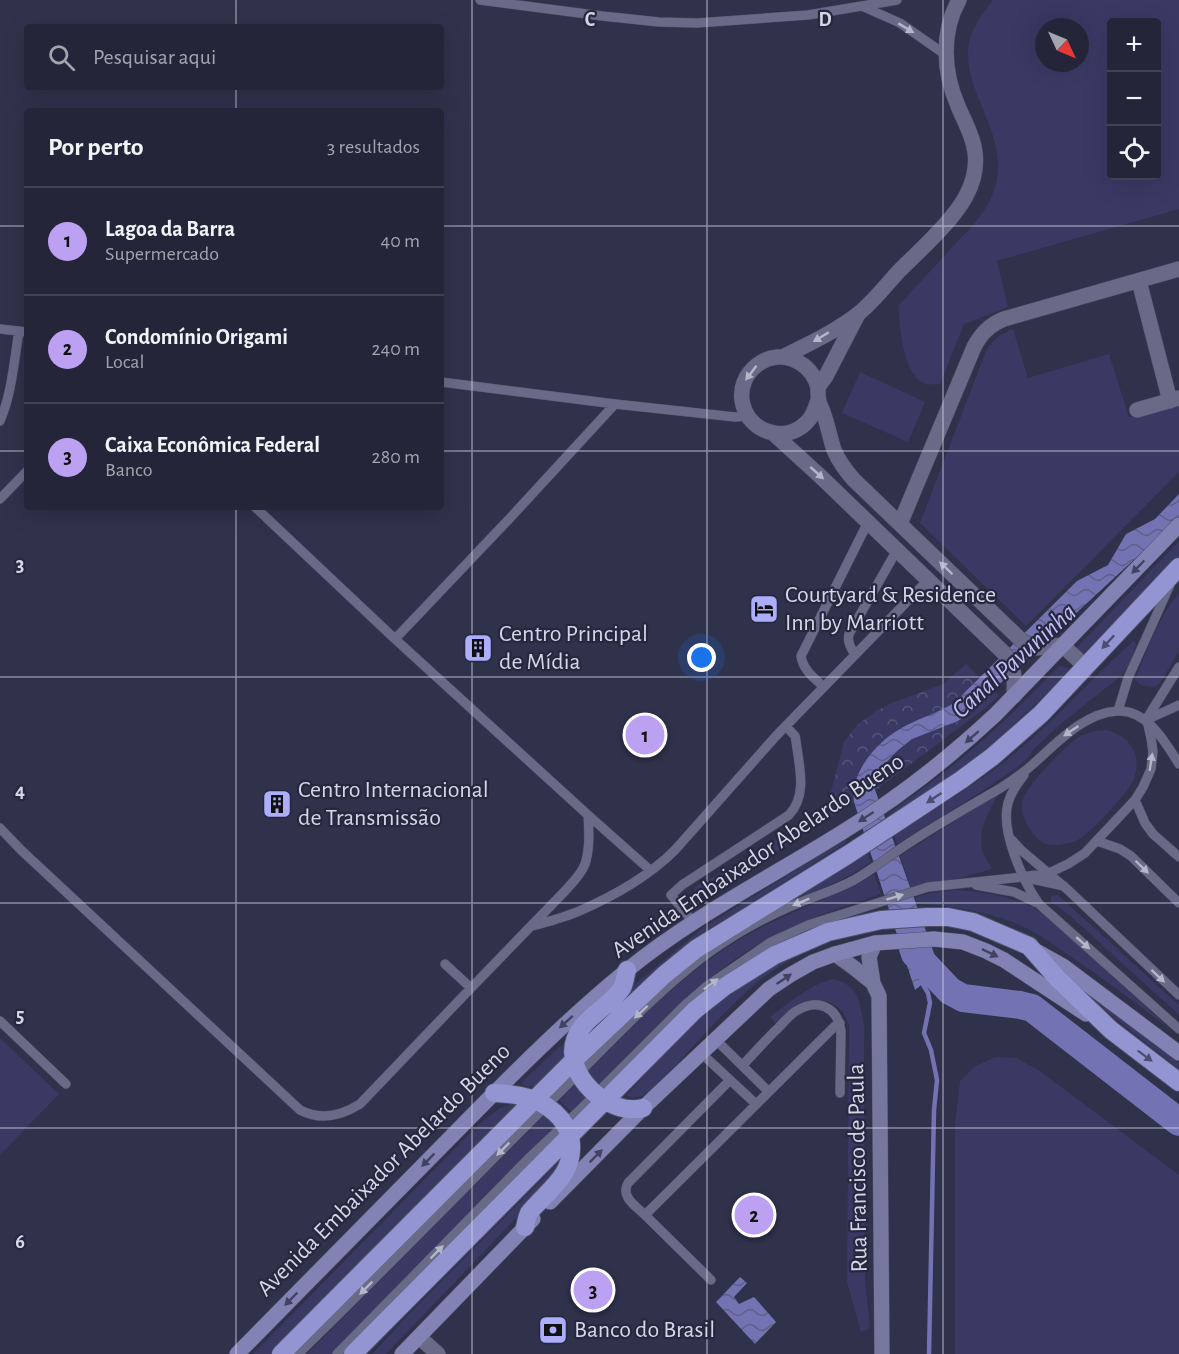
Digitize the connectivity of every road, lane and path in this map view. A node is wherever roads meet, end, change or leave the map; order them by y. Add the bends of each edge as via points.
1 (480, 0) edge
2 (897, 0) edge
3 (959, 0) edge
4 (864, 7) junction
5 (946, 54) junction
6 (1179, 269) edge
7 (1139, 281) junction
8 (858, 314) junction
9 (0, 329) edge
10 (23, 331) edge
11 (783, 357) junction
12 (444, 382) edge
13 (818, 394) junction
14 (1174, 399) edge
15 (615, 404) junction
16 (1137, 410) dead end
17 (747, 416) junction
18 (0, 421) edge
19 (774, 434) junction
20 (24, 474) edge
21 (0, 499) edge
22 (258, 510) edge
23 (868, 522) junction
24 (900, 524) junction
25 (1179, 525) edge
26 (897, 549) junction
27 (1178, 568) edge
28 (928, 580) junction
29 (395, 639) junction
30 (1062, 645) junction
31 (855, 655) junction
32 (1085, 666) junction
33 (1179, 667) edge
34 (824, 687) junction
35 (1014, 696) junction
36 (1179, 705) edge
37 (1118, 711) junction
38 (1146, 720) junction
39 (786, 726) junction
40 (1179, 764) edge
41 (1031, 766) junction
42 (1135, 800) junction
43 (588, 815) junction
44 (0, 828) edge
45 (1007, 829) junction
46 (1097, 841) junction
47 (1179, 857) edge
48 (650, 870) junction
49 (1049, 873) junction
50 (1022, 877) junction
51 (965, 883) junction
52 (1064, 886) junction
53 (1179, 903) edge
54 (1039, 904) junction
55 (694, 923) junction
56 (530, 927) junction
57 (882, 942) junction
58 (1029, 946) junction
59 (835, 954) junction
60 (445, 964) dead end
61 (627, 970) junction
62 (873, 983) junction
63 (471, 988) junction
64 (1179, 995) edge
65 (0, 1021) edge
66 (840, 1023) junction
67 (1179, 1029) edge
68 (1112, 1030) junction
69 (715, 1039) junction
70 (701, 1053) junction
71 (1179, 1053) edge
72 (742, 1065) junction
73 (576, 1066) junction
74 (730, 1080) junction
75 (1179, 1082) edge
76 (66, 1084) dead end
77 (768, 1091) junction
78 (494, 1093) junction
79 (840, 1093) dead end
80 (601, 1097) junction
81 (541, 1102) junction
82 (756, 1104) junction
83 (643, 1108) junction
84 (568, 1130) junction
85 (645, 1215) junction
86 (525, 1227) junction
87 (711, 1280) dead end
88 (419, 1337) junction
89 (237, 1354) edge
90 (281, 1354) edge
91 (298, 1354) edge
92 (337, 1354) edge
93 (352, 1354) edge
94 (402, 1354) edge
95 (438, 1354) edge
96 (882, 1354) edge

1 - 4 lane via 602,16 697,23
2 - 4 lane
3 - 5 street via 948,29
4 -> 5 lane via 900,23
5 - 8 street via 950,84 974,146 976,161 971,185 959,208
6 - 7 street
7 - 14 street
7 - 24 street via 994,323 986,330 974,347
8 -> 11 street
8 - 13 street
9 - 10 lane
10 - 18 lane
11 - 13 street via 807,368
11 -> 17 street via 766,359 747,376 741,393
12 - 15 lane
13 - 19 street via 815,411 804,425 792,432
13 - 24 street via 839,461
14 - 16 street
15 - 17 lane
15 - 29 lane
17 - 19 street via 761,429
19 -> 23 street
20 - 21 lane
22 - 29 lane
23 - 26 street
23 - 34 lane via 801,656 804,668
30 -> 24 street via 1040,648 1022,641
25 -> 30 main road, Avenida Embaixador Abelardo Bueno
26 - 28 street
26 - 31 lane via 849,634 849,645
27 -> 32 highway, Avenida Embaixador Abelardo Bueno
27 - 37 lane via 1128,678
28 - 31 lane
28 - 35 street via 1009,658
29 - 43 lane
30 - 32 street
30 - 35 main road, Avenida Embaixador Abelardo Bueno
31 - 34 lane
32 -> 73 highway, Avenida Embaixador Abelardo Bueno via 1041,714 961,780 686,956 622,1013
33 - 38 lane
34 - 39 lane
35 -> 55 main road, Avenida Embaixador Abelardo Bueno via 969,740 888,802
36 - 38 lane
37 - 38 lane
37 -> 41 lane via 1083,723
38 - 40 lane
42 -> 38 lane via 1151,769 1152,738
39 - 48 lane via 675,850
39 - 55 lane via 795,736 800,776 800,795 794,810 671,895
41 - 45 lane via 1013,789 1005,816
41 -> 73 lane via 855,879 765,918 707,954
42 - 46 lane
42 - 47 lane via 1145,823
43 - 48 lane
43 - 56 lane via 585,865
44 - 63 lane via 310,1116 337,1115 360,1104
45 - 49 lane via 1013,842
45 - 50 lane
46 - 49 lane via 1085,853
46 -> 53 lane via 1131,856
48 - 56 lane via 575,913
49 - 50 lane
49 - 52 lane
50 - 51 lane
50 - 52 lane
50 - 54 lane
51 - 54 lane via 1014,892
80 -> 51 lane via 684,1006 771,942 808,924 862,907 928,887
52 -> 64 lane
54 -> 67 lane
55 - 61 main road, Avenida Embaixador Abelardo Bueno
56 - 63 lane
57 - 59 main road
57 - 62 street, Rua Francisco de Paula via 869,957
57 -> 68 main road via 963,942 1004,960
58 - 68 highway
58 - 71 main road via 1063,966
58 - 80 highway via 973,922 948,917 881,920 828,932 775,955 724,987
59 - 62 street
69 -> 59 main road via 769,989 813,962
60 - 63 lane
61 - 73 highway via 622,988 576,1036
61 -> 78 main road, Avenida Embaixador Abelardo Bueno via 563,1025
62 - 96 street, Rua Francisco de Paula via 879,996
65 - 76 lane
66 - 72 lane via 830,1008 822,1005 796,1011
66 - 77 lane
66 - 79 lane
68 -> 75 highway
69 - 70 main road
69 - 72 lane
70 - 74 lane
70 - 83 main road
72 - 77 lane
73 - 80 highway via 585,1084
73 - 81 highway, Avenida Embaixador Abelardo Bueno
74 - 82 lane
74 - 85 lane via 628,1183 625,1192
77 - 82 lane
78 - 81 highway via 522,1095
78 -> 89 main road, Avenida Embaixador Abelardo Bueno
80 - 83 highway via 633,1110
80 - 84 highway
81 - 84 highway
81 - 90 highway, Avenida Embaixador Abelardo Bueno
81 -> 91 lane
82 - 85 lane
86 -> 83 main road
84 - 86 highway via 572,1154 569,1165 529,1214
92 -> 84 lane via 530,1158
84 - 93 highway
85 - 87 lane
86 - 88 main road
88 - 94 main road
88 - 95 street

